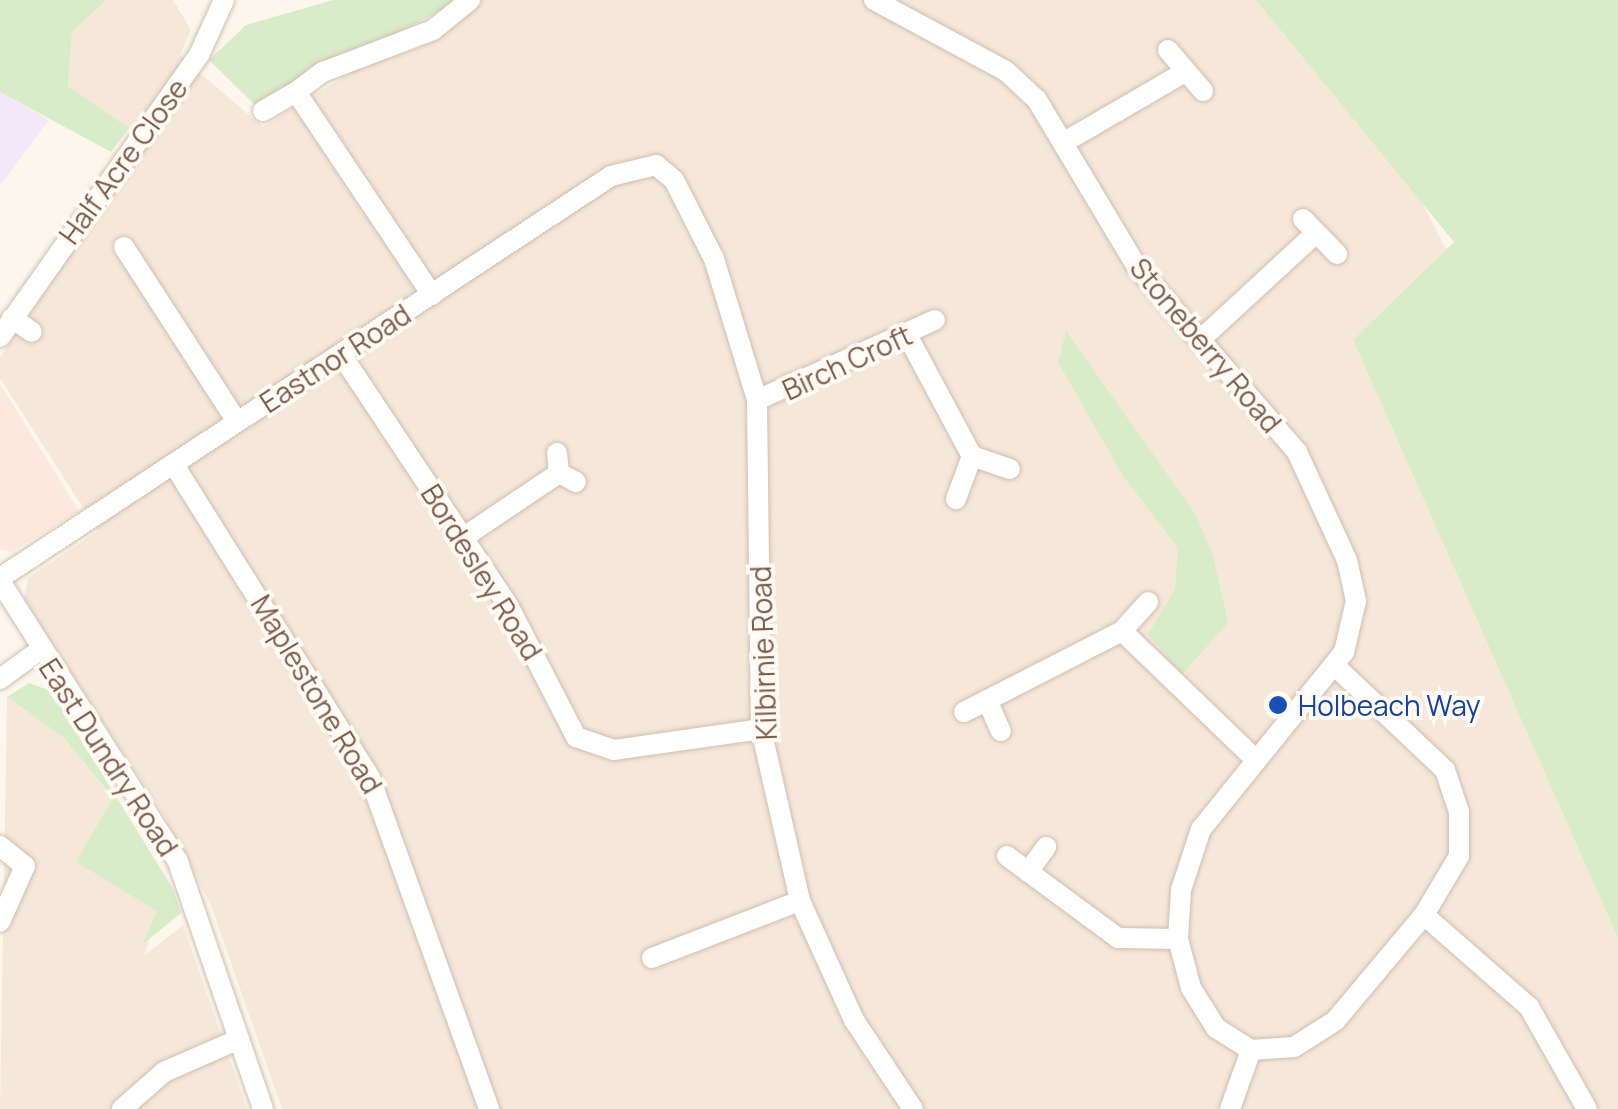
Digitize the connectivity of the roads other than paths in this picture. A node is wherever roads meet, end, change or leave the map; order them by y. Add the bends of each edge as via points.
1 (224, 0) edge
2 (470, 0) edge
3 (886, 3) edge
4 (1168, 50) dead end
5 (1185, 72) junction
6 (1203, 91) dead end
7 (296, 92) junction
8 (263, 111) dead end
9 (1068, 140) junction
10 (674, 180) joint
11 (124, 247) dead end
12 (1337, 254) dead end
13 (432, 295) junction
14 (12, 318) junction
15 (935, 320) dead end
16 (32, 332) dead end
17 (907, 336) junction
18 (0, 337) edge
19 (1199, 342) junction
20 (341, 354) junction
21 (757, 400) junction
22 (237, 422) junction
23 (972, 456) junction
24 (174, 465) junction
25 (1010, 469) dead end
26 (564, 470) dead end
27 (956, 499) dead end
28 (464, 536) junction
29 (0, 579) edge
30 (1148, 602) dead end
31 (1122, 631) junction
32 (40, 650) junction
33 (1335, 666) junction
34 (0, 680) edge
35 (987, 700) junction
36 (964, 712) dead end
37 (760, 729) junction
38 (1001, 732) dead end
39 (1256, 760) junction
40 (0, 846) edge
41 (1046, 847) dead end
42 (1007, 856) dead end
43 (1028, 872) junction
44 (800, 902) junction
45 (1424, 916) junction
46 (0, 922) edge
47 (1178, 938) junction
48 (647, 960) dead end
49 (239, 1039) junction
50 (1251, 1050) junction
51 (906, 1107) edge
52 (122, 1109) edge
53 (262, 1109) edge
54 (489, 1109) edge
55 (1230, 1109) edge
56 (1587, 1109) edge

1 - 14 street, Half Acre Close via 199,55
2 - 7 street via 432,30 322,72
3 - 9 street, Stoneberry Road via 1006,71
4 - 5 street
5 - 6 street
5 - 9 street
7 - 8 street
7 - 13 street
9 - 19 street, Stoneberry Road via 1122,245
10 - 13 street, Eastnor Road via 656,165 634,165
10 - 21 street, Kilbirnie Road via 714,260
11 - 22 street via 144,298
12 - 19 street via 1309,226
13 - 20 street, Eastnor Road
14 - 16 street
14 - 18 street, Half Acre Close
15 - 17 street, Birch Croft
17 - 21 street, Birch Croft
17 - 23 street
19 - 33 street, Stoneberry Road via 1296,452 1346,560 1356,601
20 - 22 street, Eastnor Road
20 - 28 street, Bordesley Road
21 - 37 street, Kilbirnie Road
22 - 24 street, Eastnor Road
23 - 25 street
23 - 27 street
24 - 29 street, Eastnor Road
24 - 54 street, Maplestone Road via 370,778
26 - 28 street
28 - 37 street, Bordesley Road via 584,743 614,750
29 - 32 street, East Dundry Road
30 - 31 street
31 - 35 street
31 - 39 street
32 - 34 street
32 - 49 street, East Dundry Road via 178,862
33 - 39 street
33 - 45 street via 1428,746 1454,790 1459,856
35 - 36 street
35 - 38 street
37 - 44 street, Kilbirnie Road
39 - 47 street via 1192,847
40 - 46 street via 25,866
41 - 43 street
42 - 43 street
43 - 47 street via 1118,938
44 - 48 street
44 - 51 street, Kilbirnie Road via 854,1020
45 - 50 street via 1335,1021 1294,1047
45 - 56 street via 1529,1007
47 - 50 street via 1207,1018
49 - 52 street via 164,1072
49 - 53 street, East Dundry Road
50 - 55 street

